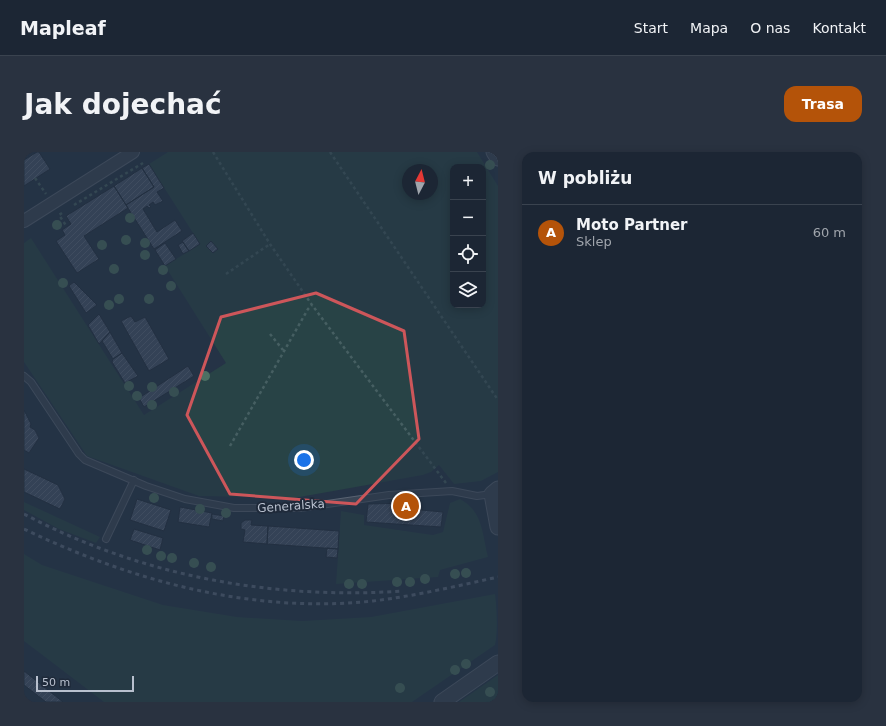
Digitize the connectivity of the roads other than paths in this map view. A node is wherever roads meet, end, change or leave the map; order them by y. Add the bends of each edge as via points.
1 (133, 152) edge
2 (494, 152) edge
3 (498, 158) edge
4 (24, 221) edge
5 (24, 376) edge
6 (134, 480) junction
7 (495, 491) edge
8 (498, 527) edge
9 (106, 539) dead end
10 (498, 663) edge
11 (442, 702) edge

1 - 4 street
2 - 3 street
5 - 6 lane, Generalska via 31,382 83,458 94,465
6 - 7 lane, Generalska via 172,495 205,504 258,509 300,508 389,495 452,491 477,496
6 - 9 lane
7 - 8 street
10 - 11 street

